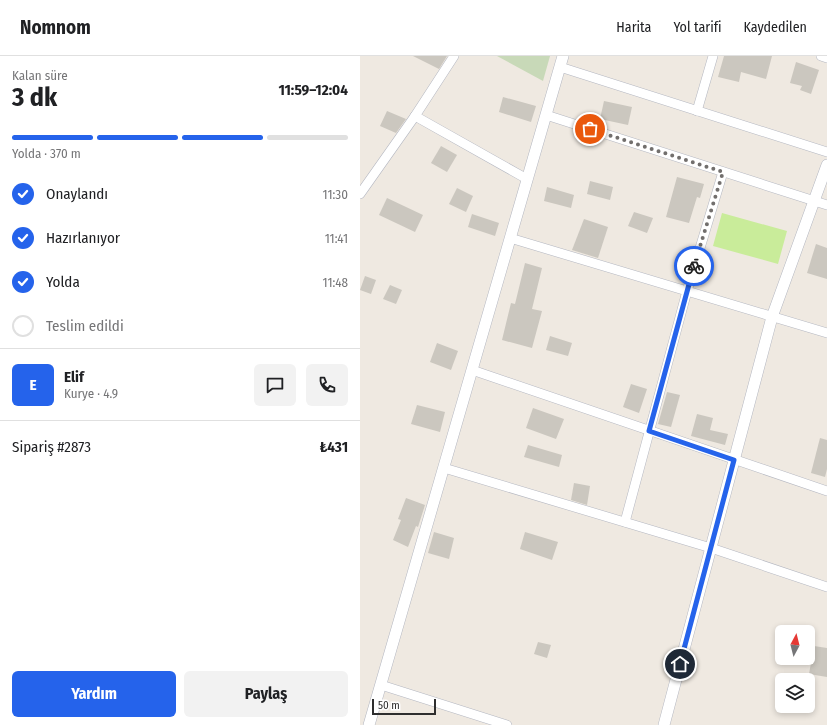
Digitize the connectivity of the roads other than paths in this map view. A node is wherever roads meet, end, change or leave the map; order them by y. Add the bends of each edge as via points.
1 (454, 56) edge
2 (713, 56) edge
3 (821, 56) edge
4 (827, 58) edge
5 (561, 61) edge
6 (697, 111) junction
7 (546, 115) junction
8 (415, 116) junction
9 (827, 152) edge
10 (827, 165) edge
11 (723, 172) junction
12 (528, 179) junction
13 (360, 194) edge
14 (813, 201) junction
15 (827, 205) edge
16 (510, 238) junction
17 (687, 291) junction
18 (772, 317) junction
19 (827, 333) edge
20 (472, 370) junction
21 (649, 431) junction
22 (734, 460) junction
23 (444, 468) junction
24 (827, 491) edge
25 (625, 522) junction
26 (711, 548) junction
27 (827, 587) edge
28 (381, 685) junction
29 (369, 725) edge
30 (507, 725) edge
31 (664, 725) edge

1 - 8 street
2 - 6 street
3 - 4 street
5 - 6 street
5 - 7 street
6 - 9 street
7 - 11 street
7 - 12 street
8 - 12 street
8 - 13 street
10 - 14 street
11 - 14 street
11 - 17 street
12 - 16 street
14 - 15 street
14 - 18 street
16 - 17 street
16 - 20 street
17 - 18 street
17 - 21 street
18 - 19 street
18 - 22 street
20 - 21 street
20 - 23 street
21 - 22 street
21 - 25 street
22 - 24 street
22 - 26 street
23 - 25 street
23 - 28 street
25 - 26 street
26 - 27 street
26 - 31 street
28 - 29 street
28 - 30 street

